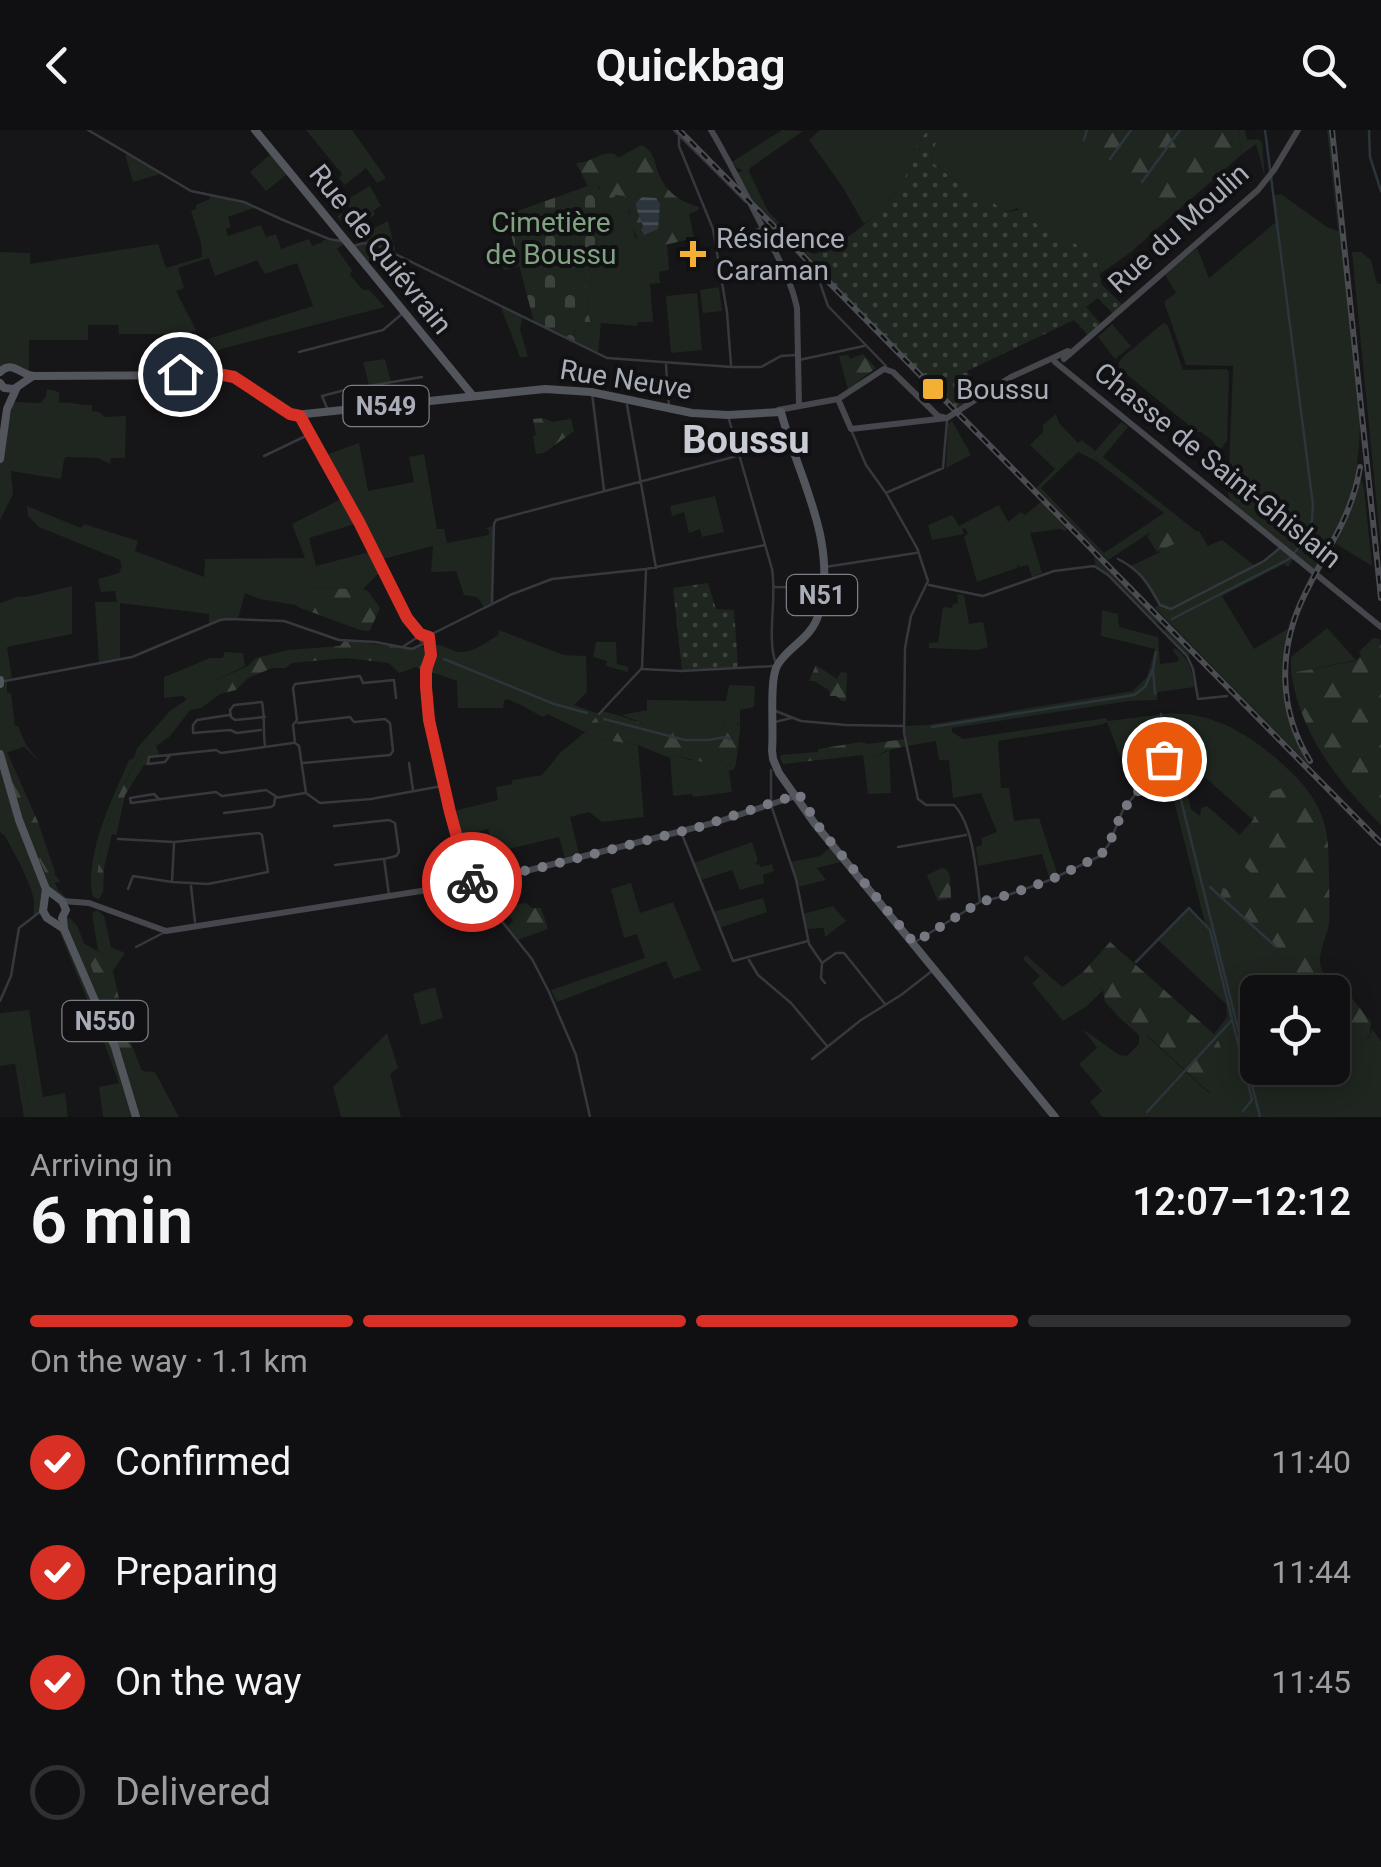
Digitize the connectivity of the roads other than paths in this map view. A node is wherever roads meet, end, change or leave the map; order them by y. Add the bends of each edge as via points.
1 (88, 130) edge
2 (258, 130) edge
3 (674, 130) edge
4 (711, 130) edge
5 (1298, 130) edge
6 (680, 136) junction
7 (754, 210) junction
8 (762, 228) junction
9 (349, 243) junction
10 (716, 245) junction
11 (786, 275) junction
12 (404, 312) junction
13 (866, 345) junction
14 (299, 352) dead end
15 (797, 358) junction
16 (880, 360) junction
17 (1059, 360) junction
18 (666, 362) junction
19 (731, 367) junction
20 (884, 369) junction
21 (0, 371) edge
22 (20, 372) junction
23 (33, 376) junction
24 (422, 377) dead end
25 (1, 384) edge
26 (18, 385) junction
27 (591, 392) junction
28 (797, 392) junction
29 (472, 396) junction
30 (626, 398) junction
31 (838, 399) junction
32 (799, 405) junction
33 (668, 408) junction
34 (8, 409) junction
35 (330, 413) junction
36 (778, 413) junction
37 (728, 415) junction
38 (300, 416) junction
39 (947, 418) junction
40 (851, 429) junction
41 (309, 434) junction
42 (740, 455) junction
43 (264, 456) dead end
44 (0, 459) edge
45 (641, 482) junction
46 (604, 491) junction
47 (886, 492) junction
48 (766, 545) junction
49 (1282, 546) junction
50 (919, 552) junction
51 (1118, 559) dead end
52 (824, 567) junction
53 (656, 568) junction
54 (646, 570) junction
55 (928, 584) junction
56 (775, 587) junction
57 (822, 588) junction
58 (492, 603) junction
59 (414, 627) junction
60 (1381, 627) edge
61 (424, 636) junction
62 (414, 639) junction
63 (426, 643) junction
64 (402, 647) junction
65 (777, 666) junction
66 (642, 669) junction
67 (1, 681) edge
68 (294, 688) junction
69 (286, 690) dead end
70 (1227, 696) dead end
71 (396, 698) dead end
72 (774, 710) junction
73 (599, 714) dead end
74 (230, 715) junction
75 (265, 717) junction
76 (790, 718) junction
77 (297, 720) junction
78 (774, 722) junction
79 (904, 726) junction
80 (263, 730) junction
81 (295, 743) junction
82 (265, 747) junction
83 (0, 754) edge
84 (1166, 754) dead end
85 (170, 755) dead end
86 (302, 763) junction
87 (409, 763) dead end
88 (771, 770) dead end
89 (444, 786) junction
90 (413, 792) junction
91 (306, 793) junction
92 (797, 796) junction
93 (277, 797) junction
94 (159, 800) junction
95 (771, 805) junction
96 (224, 813) dead end
97 (334, 826) dead end
98 (680, 831) junction
99 (968, 834) junction
100 (118, 839) dead end
101 (174, 842) junction
102 (898, 847) dead end
103 (384, 859) junction
104 (335, 866) dead end
105 (172, 882) junction
106 (472, 883) junction
107 (190, 884) junction
108 (46, 888) junction
109 (128, 890) dead end
110 (390, 896) junction
111 (60, 900) junction
112 (980, 902) junction
113 (76, 903) junction
114 (44, 905) junction
115 (64, 915) junction
116 (34, 917) junction
117 (50, 919) junction
118 (196, 926) junction
119 (64, 930) junction
120 (166, 931) junction
121 (914, 943) junction
122 (809, 944) junction
123 (136, 947) dead end
124 (748, 958) junction
125 (822, 963) junction
126 (934, 969) junction
127 (824, 982) dead end
128 (0, 1000) edge
129 (884, 1004) junction
130 (828, 1046) junction
131 (812, 1059) dead end
132 (136, 1117) edge
133 (590, 1117) edge
134 (1056, 1117) edge

1 - 9 street via 191,191 244,202
2 - 9 main road, Rue de Quiévrain
2 - 9 main road, Rue de Quiévrain
3 - 6 street
4 - 7 street
5 - 17 street, Rue du Moulin via 1258,190
6 - 7 street
6 - 10 street
7 - 8 street
8 - 10 street
8 - 11 street
9 - 12 main road, Rue de Quiévrain
9 - 18 street via 379,246 608,358
10 - 19 street
11 - 13 street via 804,265 828,306
11 - 15 street via 797,308
12 - 14 street via 383,330
12 - 29 main road, Rue de Quiévrain
13 - 15 street
13 - 16 street
15 - 19 street
15 - 28 street
16 - 20 street
16 - 20 street
17 - 39 street, Rue du Moulin via 1010,377
17 - 49 street, Chasse de Saint-Ghislain
18 - 19 street
18 - 33 street
20 - 31 street
20 - 39 street
21 - 22 main road via 12,366
22 - 23 main road
22 - 26 main road
23 - 26 main road
23 - 38 main road via 226,374
24 - 35 street via 322,396
25 - 26 main road
25 - 34 main road
26 - 34 main road
27 - 29 main road, Rue Neuve
27 - 30 main road, Rue Neuve
27 - 46 street
28 - 32 street
28 - 36 street
29 - 35 main road, Rue Neuve / N549
30 - 33 main road, Rue Neuve
30 - 45 street
31 - 32 street
31 - 40 street
32 - 36 street
33 - 37 main road, Rue Neuve
34 - 44 main road
35 - 38 main road, Rue Neuve / N549
36 - 37 main road, Rue Neuve
36 - 52 main road, N51 via 812,500
37 - 42 street
38 - 41 street
39 - 40 street, Rue du Moulin
39 - 47 street via 943,468
40 - 47 street
41 - 43 street
41 - 59 street
42 - 45 street
42 - 48 street
45 - 46 street
45 - 53 street
46 - 58 street via 496,520
47 - 50 street
48 - 53 street
48 - 56 street
49 - 51 street via 1171,609 1160,604 1137,570
49 - 60 street, Chasse de Saint-Ghislain
50 - 52 street
50 - 55 street
52 - 57 main road, N51
53 - 54 street
54 - 58 street via 552,578
54 - 66 street
55 - 70 street via 983,596 1041,574 1096,567 1187,656 1198,699
55 - 79 street via 906,632
56 - 57 street
56 - 65 street
57 - 65 main road, N51 via 814,624
58 - 61 street
59 - 61 street
59 - 62 street
61 - 62 street
61 - 63 street
61 - 63 street
62 - 64 street
63 - 64 street
63 - 89 street via 427,709
64 - 67 street via 336,640 284,621 228,619 140,654
65 - 66 street
65 - 72 main road
66 - 73 street
68 - 69 street
68 - 71 street via 299,682 360,676 364,683 394,680
68 - 77 street
72 - 76 street
72 - 78 main road
74 - 75 street
74 - 75 street via 234,705 262,702
74 - 80 street via 197,720 193,733
75 - 80 street
76 - 78 street
76 - 79 street
77 - 81 street
77 - 86 street via 388,720 393,750
78 - 92 main road via 774,755
79 - 99 street via 918,799 956,806
80 - 82 street
81 - 82 street
81 - 86 street
82 - 85 street
83 - 108 main road
84 - 112 street via 1123,810 1100,856
86 - 91 street
87 - 90 street
88 - 95 street
89 - 90 street
89 - 106 street
90 - 91 street via 323,803
91 - 93 street
92 - 95 street
92 - 121 main road
93 - 94 street via 266,790
93 - 96 street via 271,807
94 - 94 street via 154,794 130,798 131,803
95 - 98 street
95 - 122 street
97 - 103 street via 392,821 399,852
98 - 106 street
98 - 124 street via 730,956 734,962
99 - 102 street
99 - 112 street
100 - 101 street
101 - 105 street
101 - 107 street via 262,835 268,872
103 - 104 street
103 - 110 street
105 - 107 street
105 - 109 street via 133,876
106 - 110 street
106 - 133 street via 524,947 549,992 576,1055
107 - 118 street
108 - 111 main road
108 - 114 main road
110 - 118 street
111 - 113 street
111 - 114 main road
111 - 115 main road
112 - 121 street
113 - 115 street
113 - 120 street
114 - 116 street
114 - 117 main road
115 - 117 main road
115 - 119 main road, N550
116 - 117 street
116 - 128 street via 19,928
117 - 119 main road, N550
118 - 120 street
119 - 132 main road, N550 via 115,1047
120 - 123 street
121 - 126 main road
122 - 124 street
122 - 125 street
124 - 130 street
125 - 127 street
125 - 129 street via 842,952
126 - 129 street
126 - 134 main road
129 - 130 street
130 - 131 street

